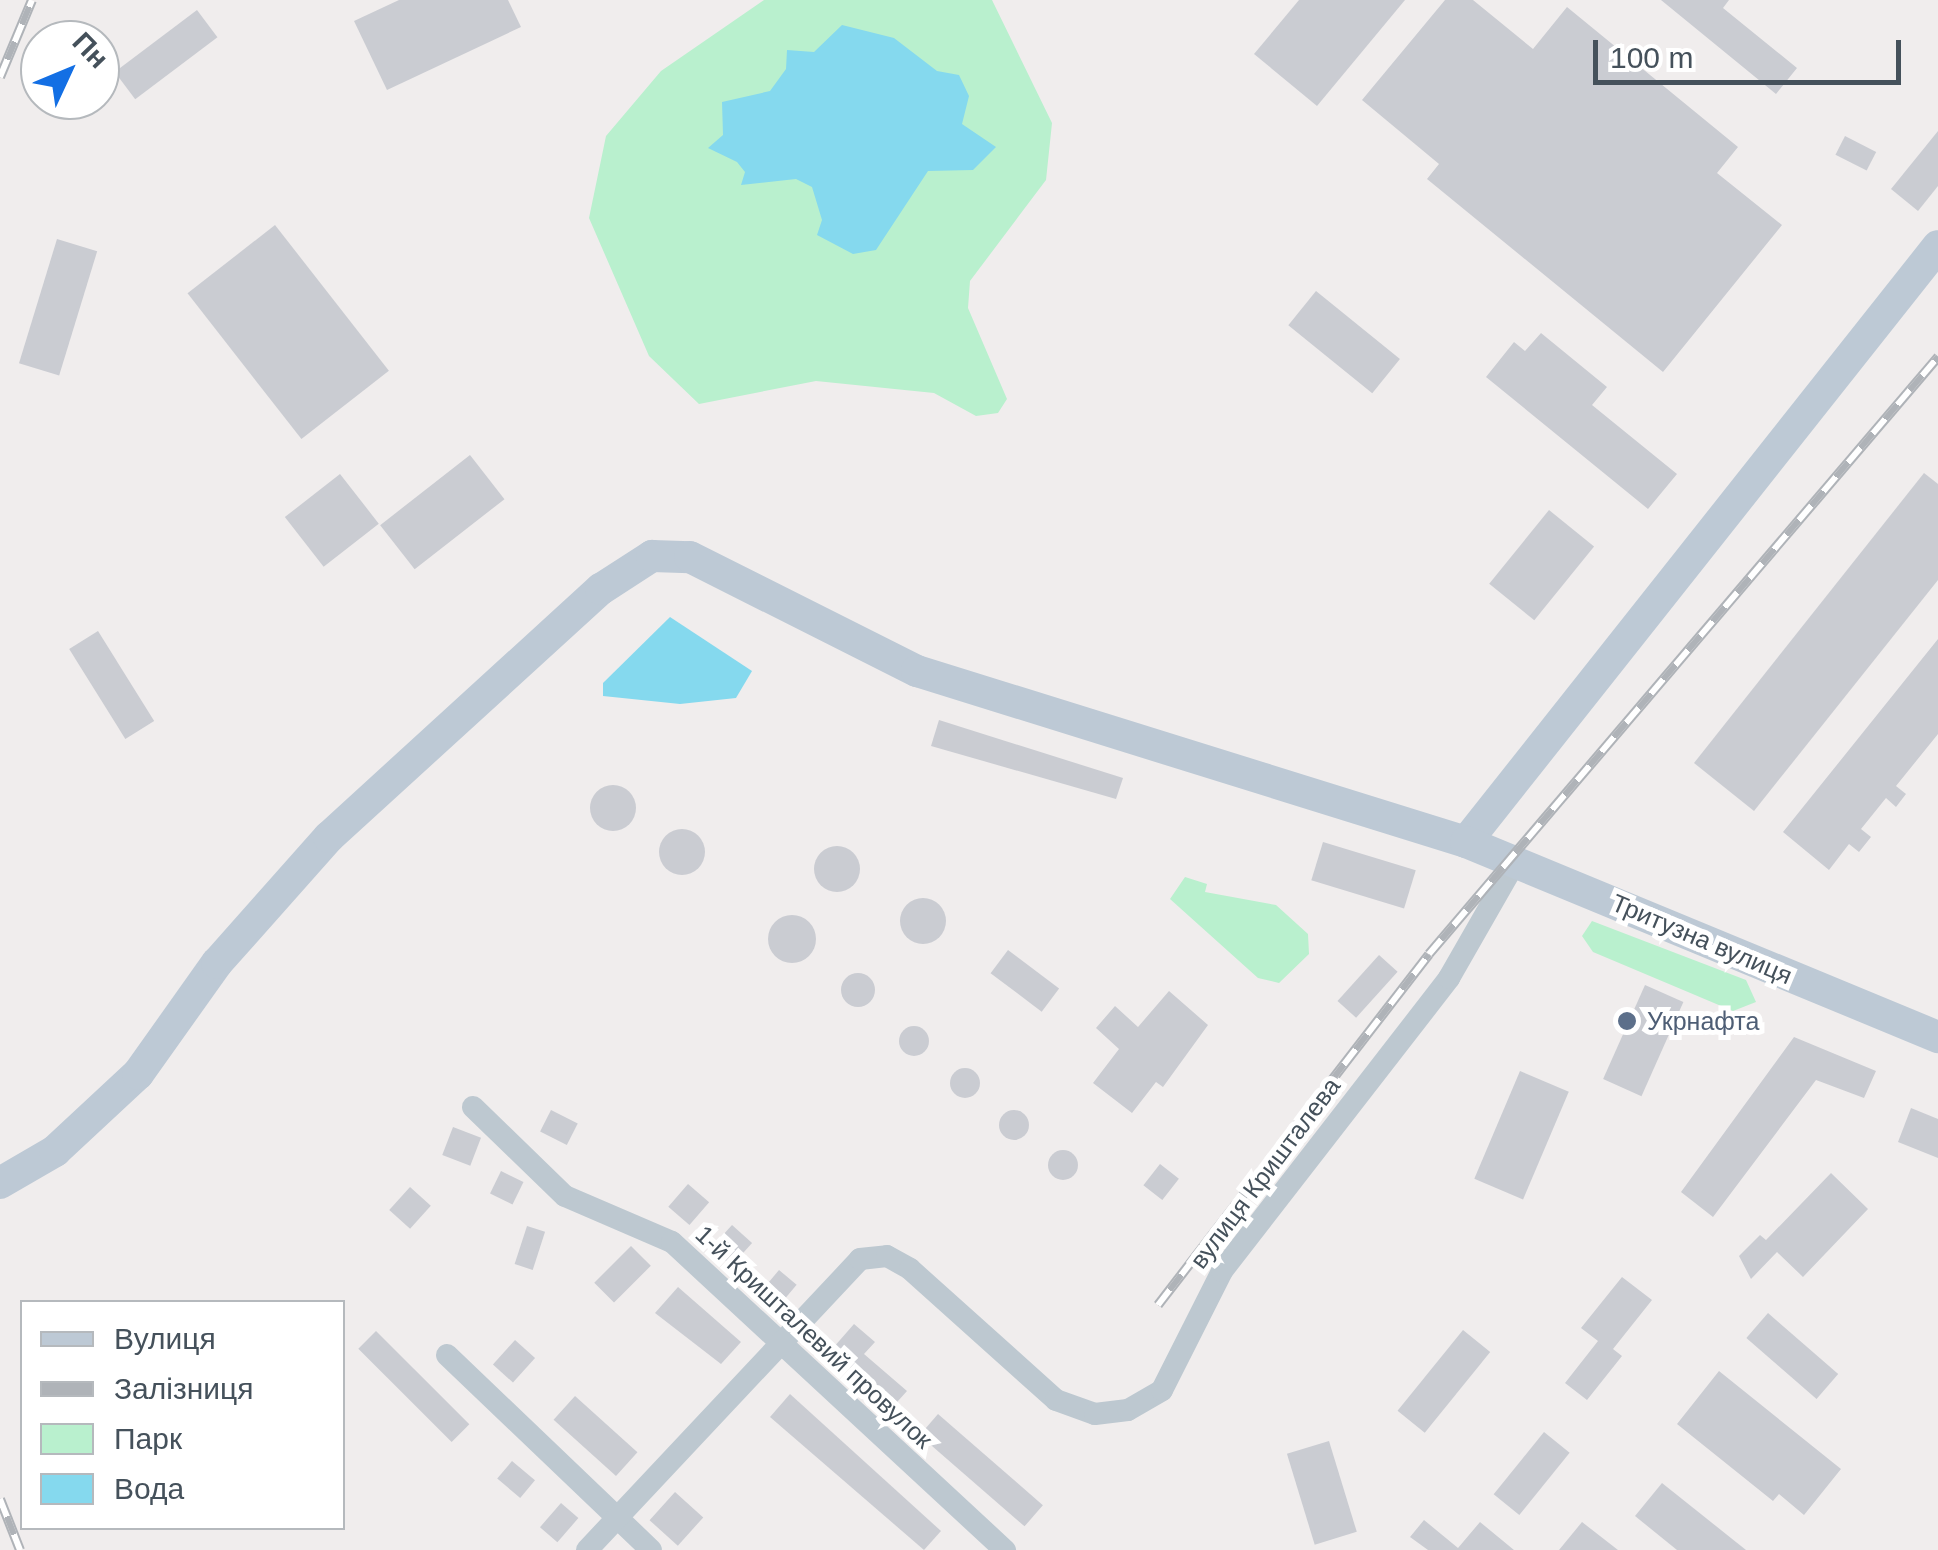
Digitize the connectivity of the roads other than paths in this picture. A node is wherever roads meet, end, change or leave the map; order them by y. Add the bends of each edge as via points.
1 (1938, 246) edge
2 (1466, 842) junction
3 (1516, 861) junction
4 (1938, 1037) edge
5 (473, 1108) dead end
6 (0, 1182) edge
7 (775, 1346) junction
8 (447, 1355) dead end
9 (616, 1519) junction
10 (587, 1550) edge
11 (650, 1550) edge
12 (1005, 1550) edge

1 - 2 street
2 - 3 street, Тритузна вулиця
2 - 6 street, Тритузна вулиця via 917,671 690,557 652,556 601,589 329,837 216,963 138,1074 55,1151
3 - 4 street, Тритузна вулиця
3 - 7 street, вулиця Кришталева via 1449,978 1222,1271 1162,1390 1128,1410 1094,1414 1056,1400 887,1256 842,1272
5 - 7 street, 1-й Кришталевий провулок via 565,1196 672,1242
7 - 9 street, вулиця Кришталева
7 - 12 street, 1-й Кришталевий провулок
8 - 9 street
9 - 10 street, вулиця Кришталева
9 - 11 street

